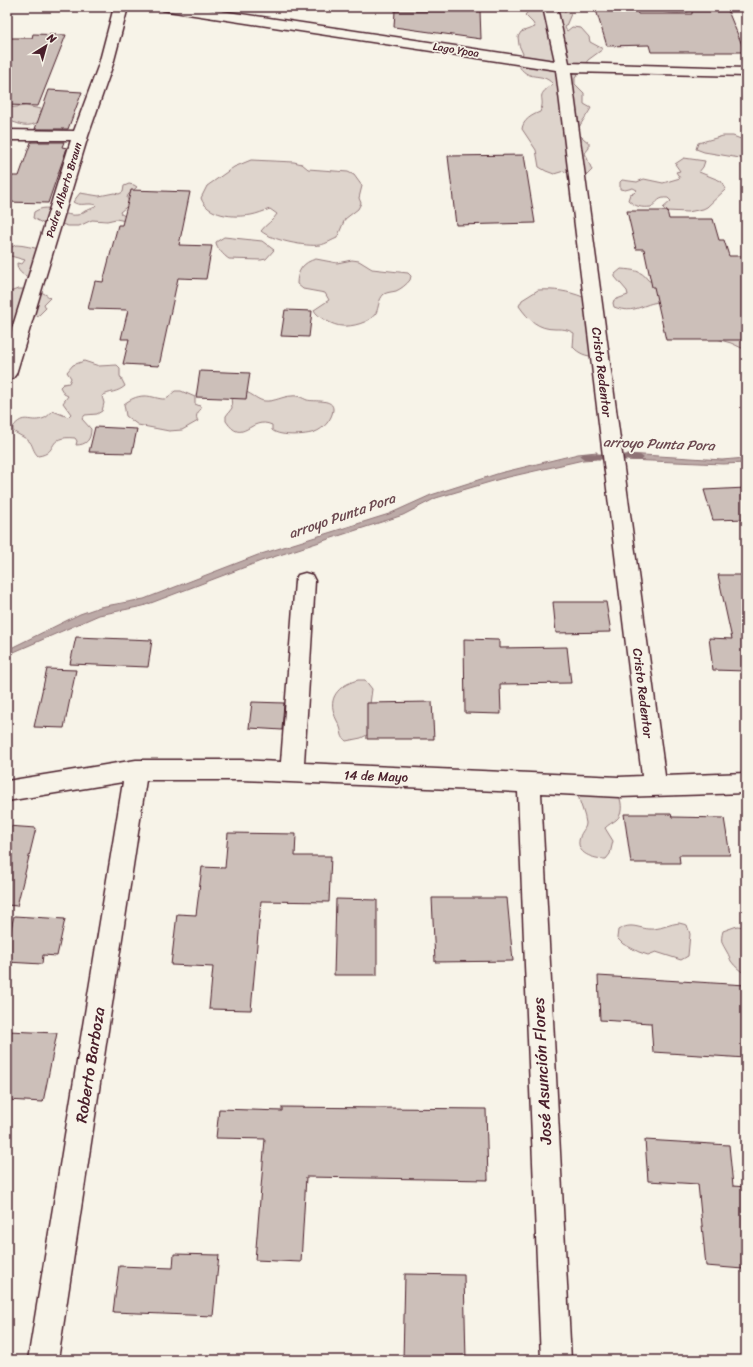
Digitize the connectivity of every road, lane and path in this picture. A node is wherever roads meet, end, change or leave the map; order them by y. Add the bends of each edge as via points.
1 (121, 7) edge
2 (168, 7) edge
3 (550, 7) edge
4 (563, 66) junction
5 (746, 72) edge
6 (7, 135) edge
7 (80, 136) junction
8 (15, 321) edge
9 (7, 374) edge
10 (305, 581) dead end
11 (136, 770) junction
12 (292, 773) junction
13 (529, 783) junction
14 (746, 783) edge
15 (655, 786) junction
16 (7, 791) edge
17 (43, 1360) edge
18 (556, 1360) edge

1 - 7 street, Padre Alberto Braun via 106,64
2 - 4 street, Lago Ypoa
3 - 4 street, Cristo Redentor
4 - 5 street, Lago Ypoa
4 - 15 street, Cristo Redentor
6 - 7 street
7 - 8 street, Padre Alberto Braun
8 - 9 street, Padre Alberto Braun
10 - 12 street
11 - 12 street, 14 de Mayo via 241,770
11 - 16 street, 14 de Mayo
11 - 17 street, Roberto Barboza
12 - 13 street, 14 de Mayo
13 - 15 street, 14 de Mayo
13 - 18 street, José Asunción Flores
14 - 15 street, 14 de Mayo

